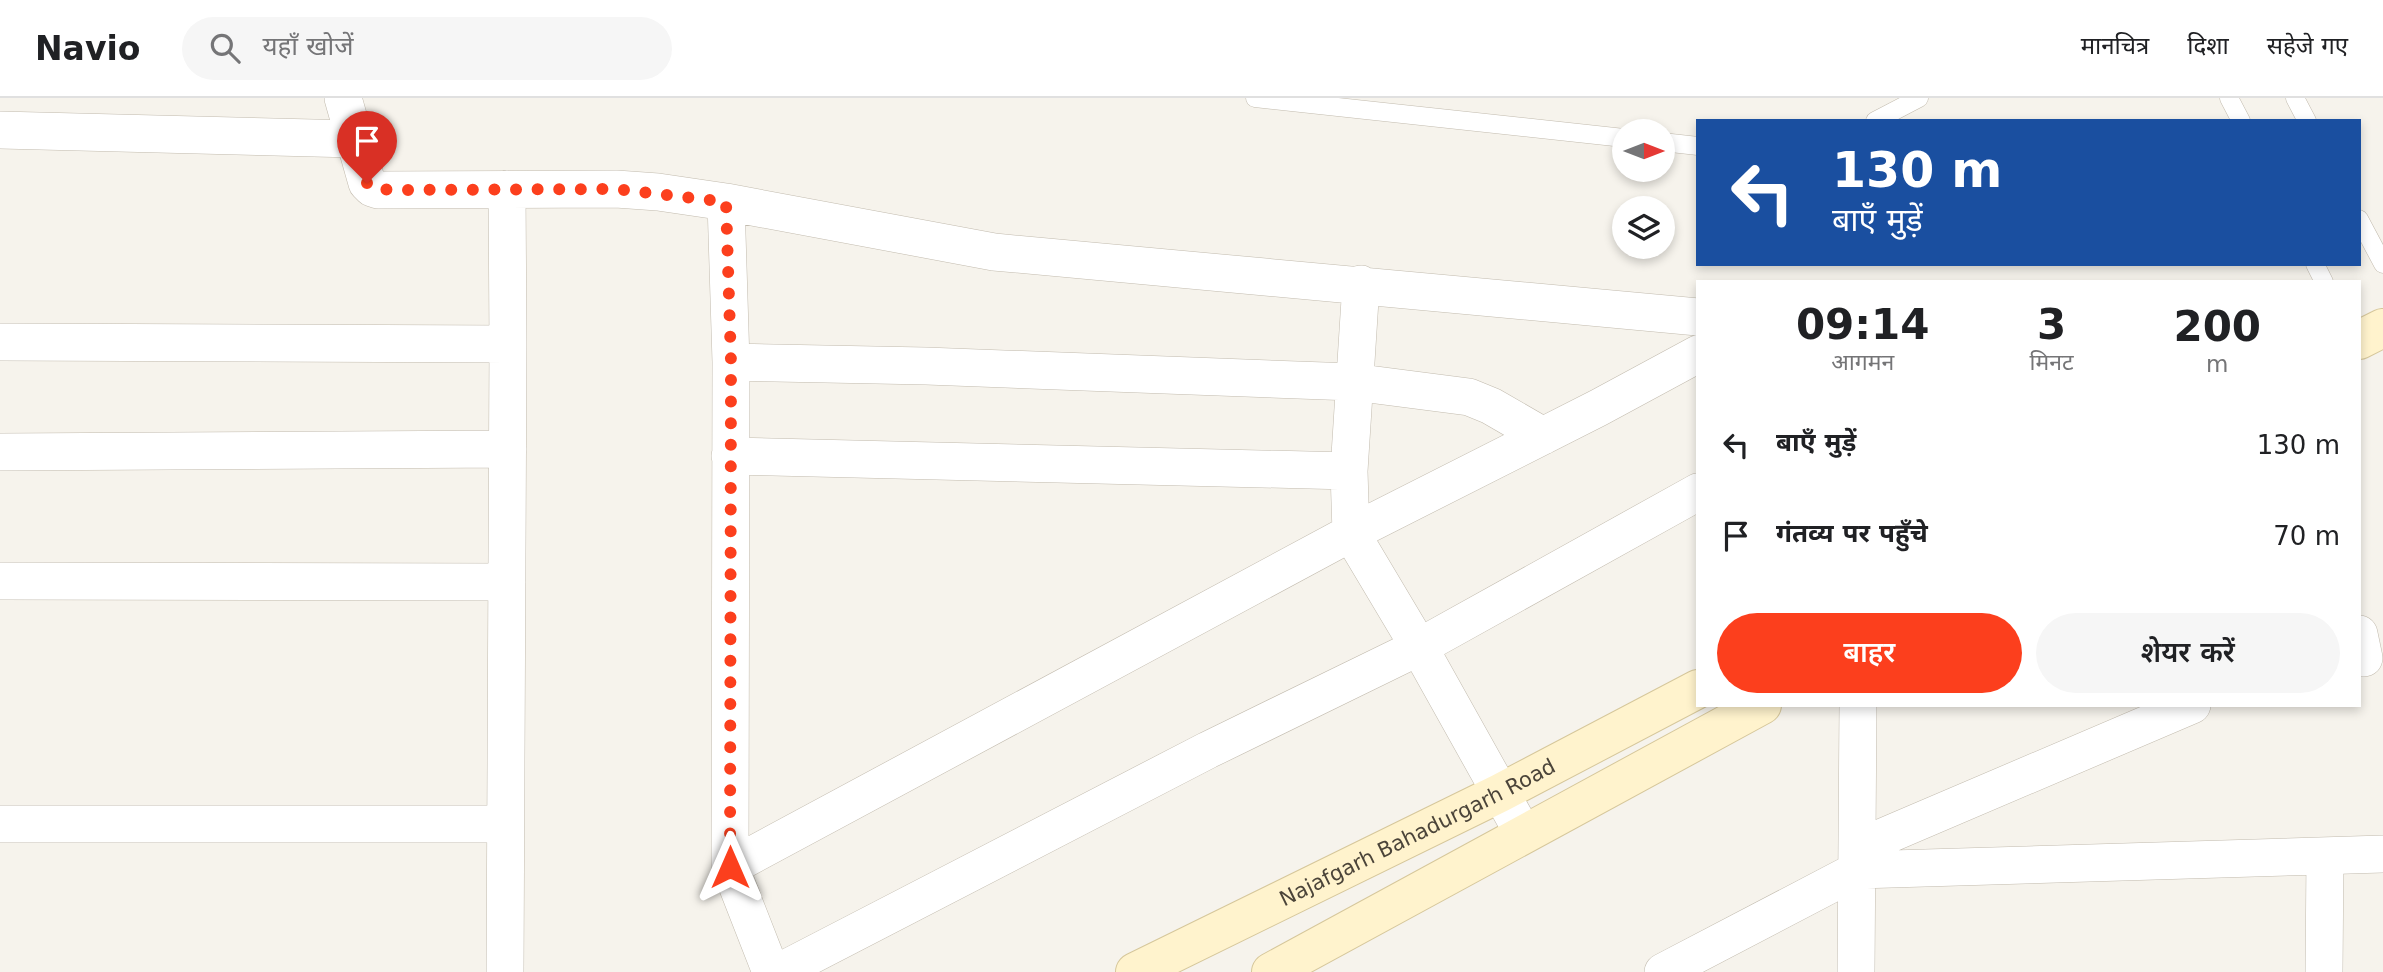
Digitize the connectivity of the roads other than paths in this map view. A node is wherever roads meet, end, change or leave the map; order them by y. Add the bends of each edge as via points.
1 (343, 98) edge
2 (1255, 98) edge
3 (1919, 98) edge
4 (2229, 98) edge
5 (2295, 98) edge
6 (1879, 119) edge
7 (2240, 119) edge
8 (2306, 119) edge
9 (0, 130) edge
10 (1612, 137) edge
11 (354, 139) junction
12 (1675, 143) edge
13 (1696, 146) edge
14 (507, 189) junction
15 (726, 202) junction
16 (2361, 223) edge
17 (2383, 264) edge
18 (1361, 284) junction
19 (1696, 317) edge
20 (2383, 328) edge
21 (2361, 339) edge
22 (0, 342) edge
23 (508, 344) junction
24 (1696, 356) edge
25 (731, 362) junction
26 (1353, 382) junction
27 (1544, 436) junction
28 (508, 449) junction
29 (0, 452) edge
30 (730, 456) junction
31 (1349, 471) junction
32 (1696, 493) edge
33 (1351, 533) junction
34 (0, 581) edge
35 (507, 582) junction
36 (1419, 647) junction
37 (1696, 690) edge
38 (1758, 707) edge
39 (1858, 707) edge
40 (2188, 707) edge
41 (1500, 793) junction
42 (0, 824) edge
43 (505, 824) junction
44 (1523, 833) junction
45 (2383, 854) edge
46 (2325, 856) junction
47 (1857, 859) junction
48 (730, 867) junction
49 (505, 972) edge
50 (771, 972) edge
51 (779, 972) edge
52 (1135, 972) edge
53 (1271, 972) edge
54 (1663, 972) edge
55 (1856, 972) edge
56 (2324, 972) edge

1 - 11 street
2 - 10 lane
3 - 6 lane
4 - 7 lane
5 - 8 lane
9 - 11 street
11 - 14 street via 372,188
12 - 13 lane
14 - 15 street via 616,189
14 - 23 street
15 - 18 street via 994,252
15 - 25 street
16 - 17 lane
18 - 19 street
18 - 26 street
20 - 21 main road
22 - 23 street
23 - 28 street
24 - 27 street
25 - 26 street
25 - 30 street
26 - 27 street via 1469,397
26 - 31 street
27 - 33 street
28 - 29 street
28 - 35 street
30 - 31 street
30 - 48 street
31 - 33 street
32 - 36 street
33 - 36 street
33 - 48 street
34 - 35 street
35 - 43 street
36 - 41 street
36 - 51 street via 1208,750
37 - 41 main road, Najafgarh Bahadurgarh Road
38 - 44 main road
39 - 47 street
40 - 47 street
41 - 44 street
41 - 52 main road, Najafgarh Bahadurgarh Road
42 - 43 street
43 - 49 street
44 - 53 main road
45 - 46 street
46 - 47 street
46 - 56 street
47 - 54 street
47 - 55 street
48 - 50 street

